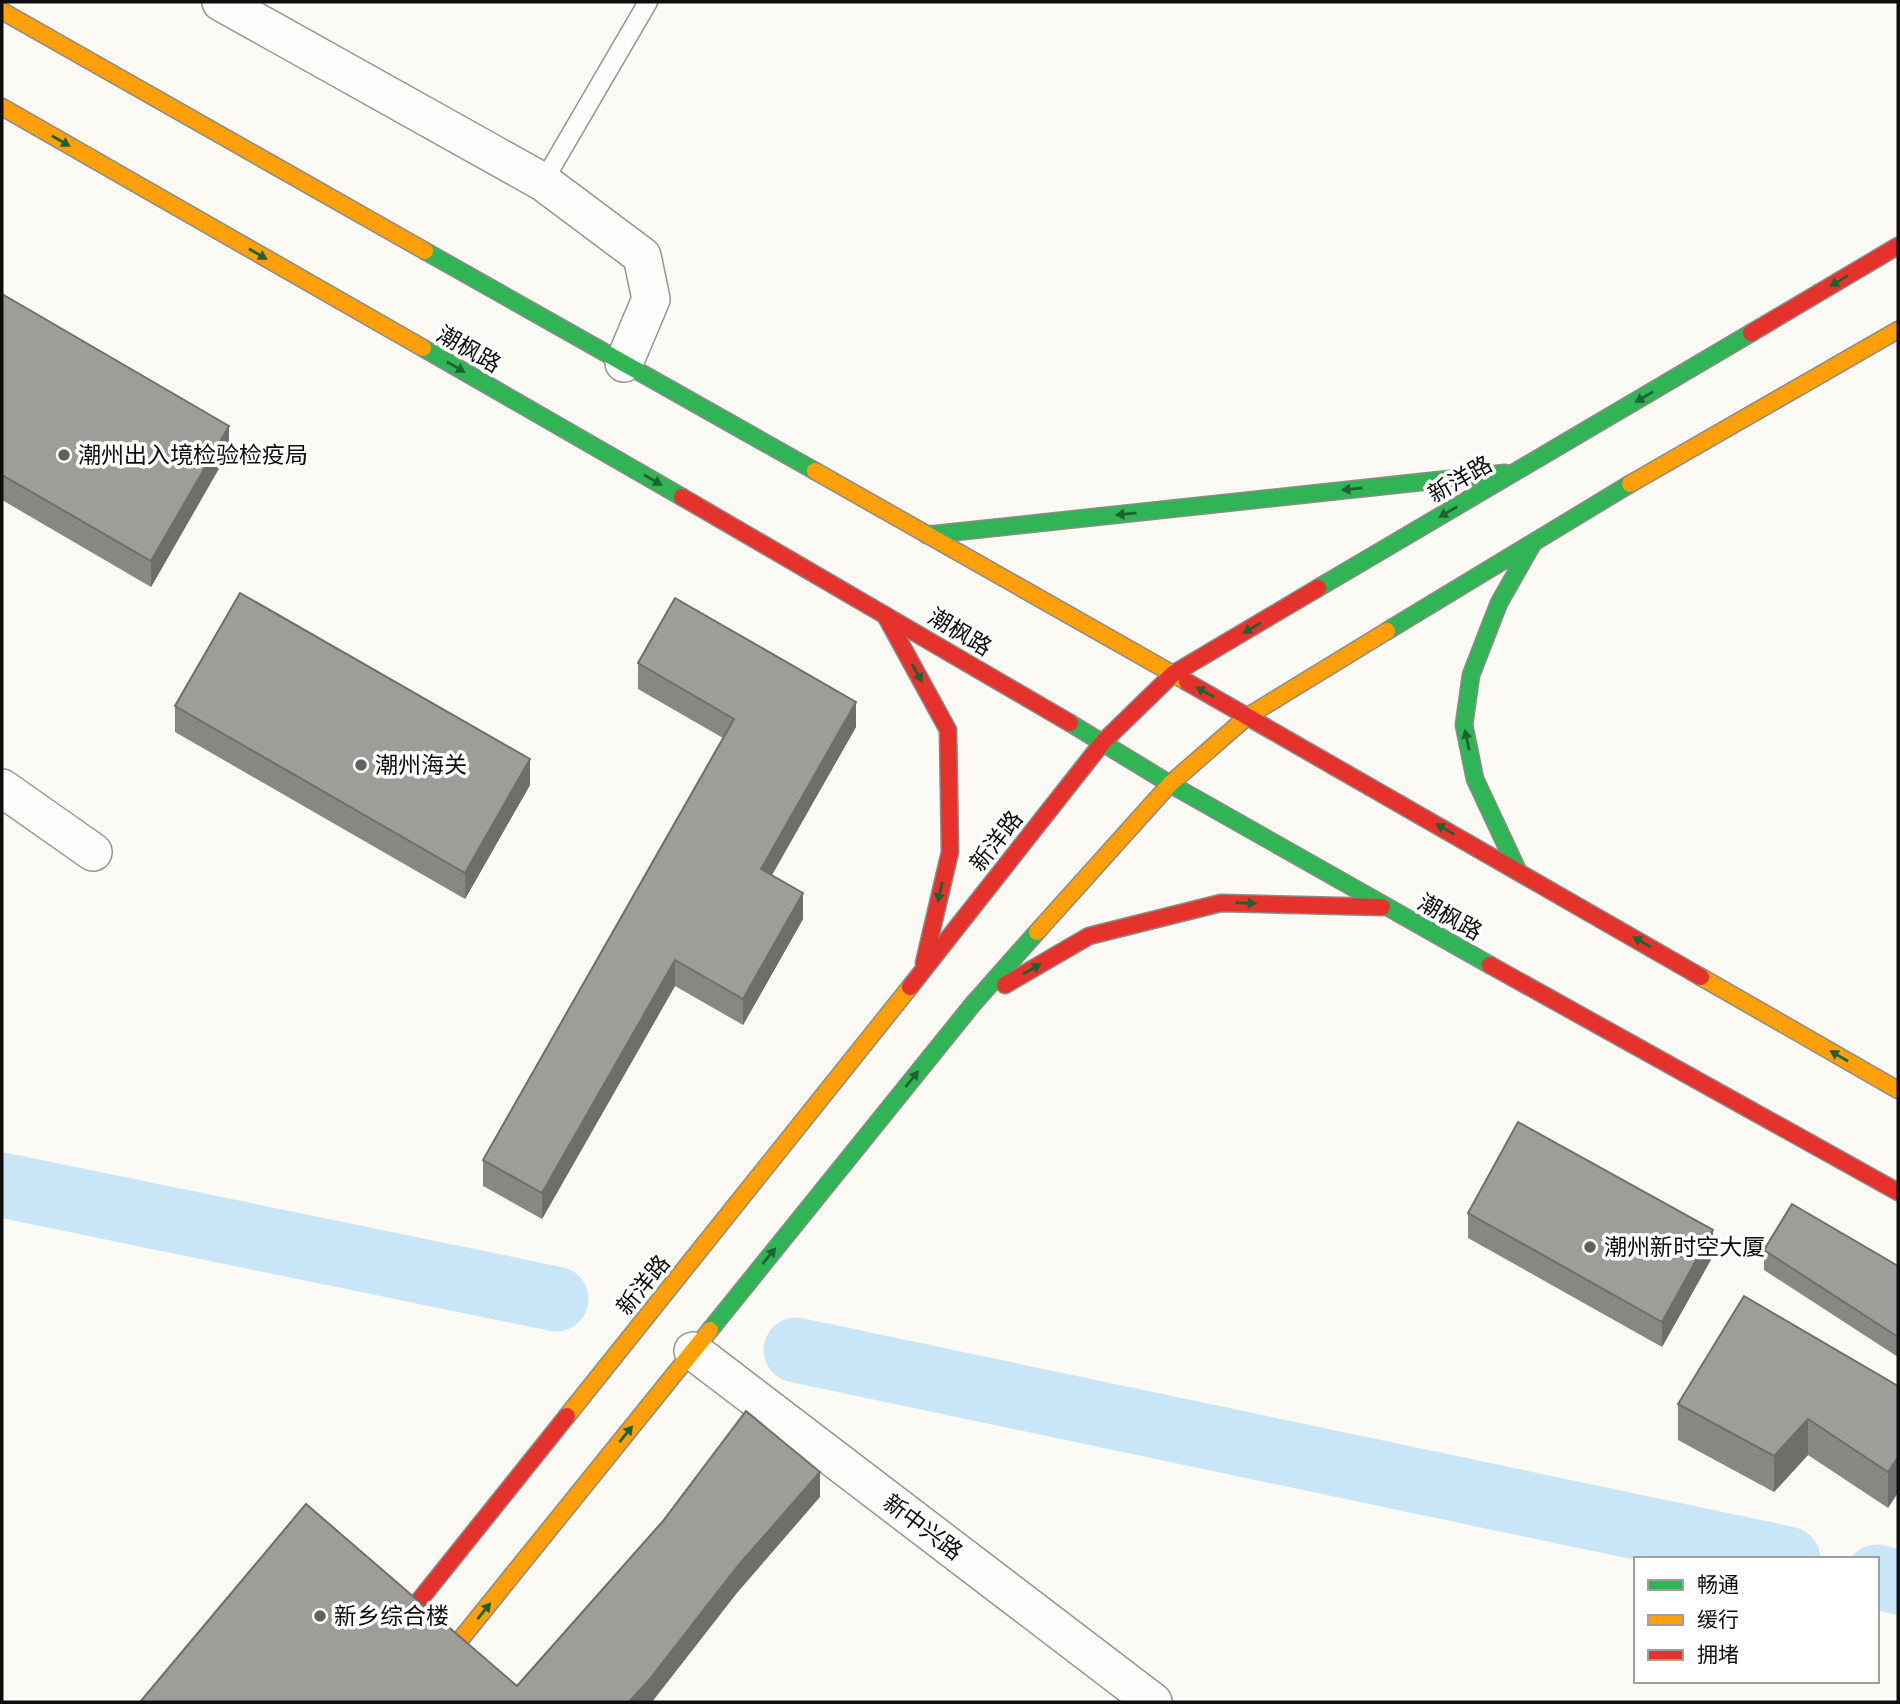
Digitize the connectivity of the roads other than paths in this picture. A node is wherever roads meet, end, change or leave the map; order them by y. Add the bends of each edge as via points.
1 (221, 2) edge
2 (649, 2) edge
3 (2, 11) edge
4 (2, 107) edge
5 (543, 182) junction
6 (1898, 246) edge
7 (1898, 330) edge
8 (624, 363) junction
9 (1517, 471) junction
10 (927, 535) junction
11 (1534, 542) junction
12 (884, 613) junction
13 (1173, 674) junction
14 (1248, 716) junction
15 (1103, 742) junction
16 (1170, 784) junction
17 (2, 788) edge
18 (93, 852) dead end
19 (1518, 871) junction
20 (1386, 907) junction
21 (921, 974) junction
22 (972, 1004) junction
23 (1898, 1090) edge
24 (1898, 1192) edge
25 (693, 1351) junction
26 (338, 1702) edge
27 (410, 1702) edge
28 (1153, 1702) edge

1 - 5 street
2 - 5 lane
3 - 8 main road
4 -> 12 main road, 潮枫路
5 - 8 street via 642,256 651,299
6 -> 9 main road, 新洋路
7 - 11 main road
8 - 10 main road
9 -> 10 main road
9 -> 13 main road, 新洋路
10 - 13 main road
11 - 14 main road
19 -> 11 main road via 1475,779 1464,725 1471,675 1500,603
12 - 15 main road, 潮枫路
12 -> 21 main road via 948,730 950,852
14 -> 13 main road
13 - 15 main road, 新洋路
14 - 16 main road
19 -> 14 main road
15 - 16 main road, 潮枫路
15 - 21 main road, 新洋路
16 - 20 main road, 潮枫路
16 - 22 main road
17 - 18 street
23 -> 19 main road
22 -> 20 main road via 1089,936 1221,903
20 - 24 main road, 潮枫路
21 - 26 main road, 新洋路
25 -> 22 main road
27 -> 25 main road
25 - 28 street, 新中兴路

